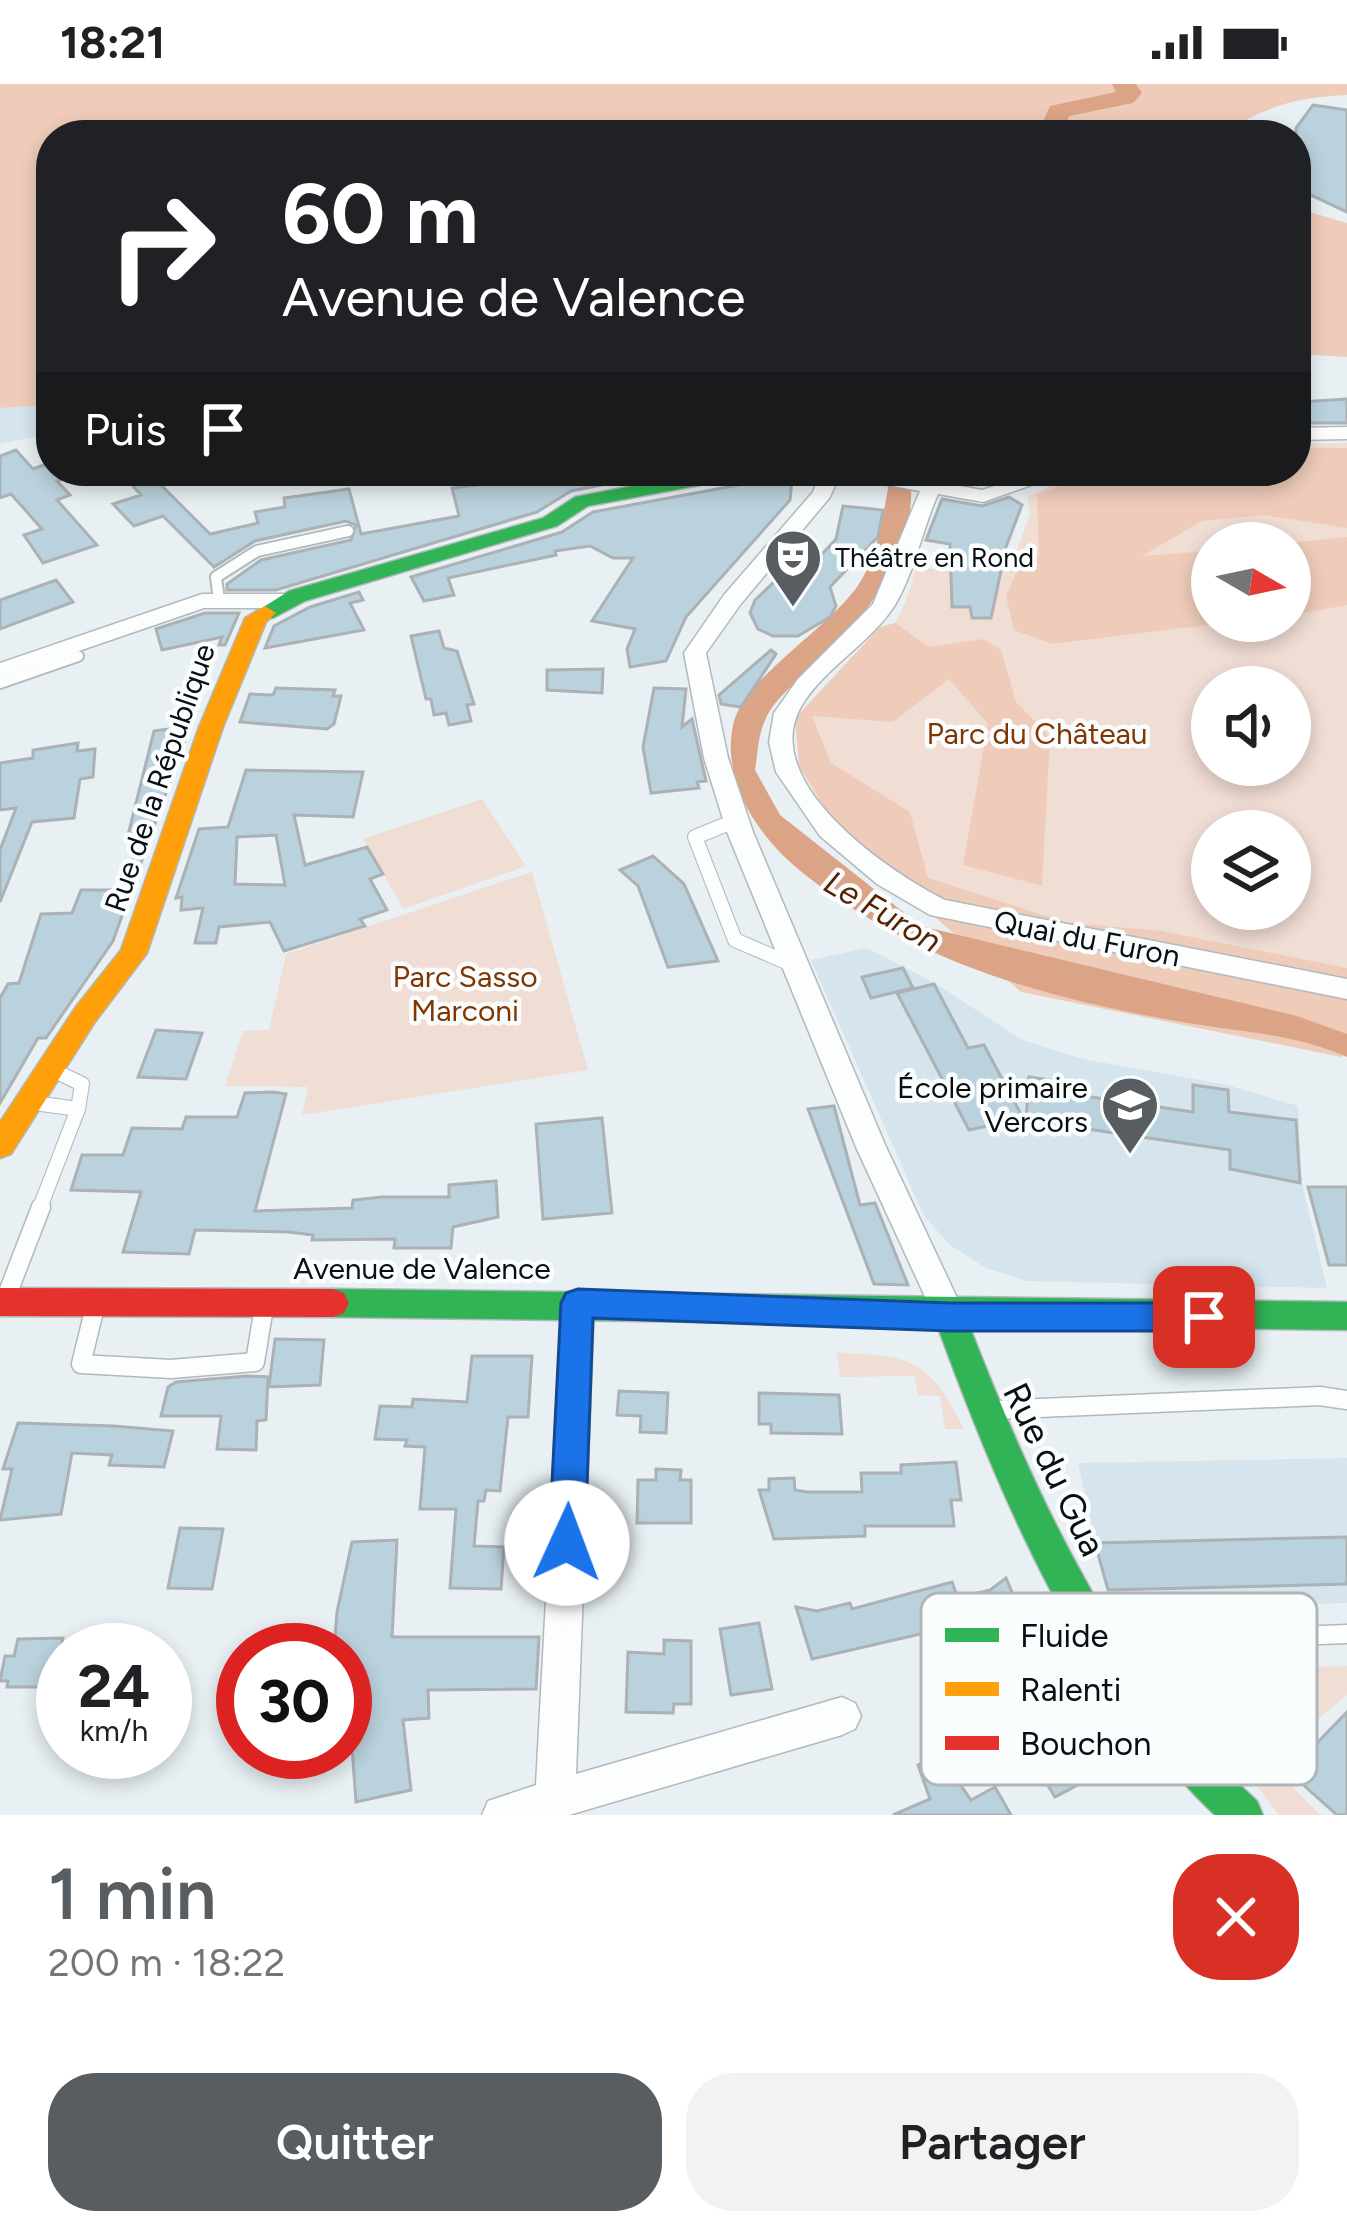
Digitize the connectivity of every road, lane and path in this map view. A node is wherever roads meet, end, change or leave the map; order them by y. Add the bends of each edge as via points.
1 (1347, 433) edge
2 (1311, 434) edge
3 (662, 486) edge
4 (827, 486) edge
5 (922, 486) edge
6 (945, 486) edge
7 (1018, 486) edge
8 (348, 531) dead end
9 (220, 601) junction
10 (286, 601) junction
11 (78, 656) dead end
12 (0, 671) edge
13 (0, 683) edge
14 (737, 820) junction
15 (793, 965) junction
16 (1347, 989) edge
17 (49, 1070) junction
18 (28, 1102) junction
19 (78, 1109) junction
20 (0, 1146) edge
21 (6, 1293) edge
22 (97, 1302) junction
23 (265, 1302) junction
24 (578, 1303) junction
25 (1347, 1316) edge
26 (950, 1317) junction
27 (1347, 1400) edge
28 (984, 1412) junction
29 (1077, 1593) edge
30 (1347, 1634) edge
31 (1317, 1635) edge
32 (842, 1716) dead end
33 (1213, 1785) edge
34 (555, 1800) junction
35 (502, 1815) edge
36 (1243, 1815) edge

1 - 2 street
3 - 10 street, Rue de la République via 582,501 550,522
4 - 14 street via 695,653
5 - 16 street, Quai du Furon via 886,601 784,719 783,756 820,820 881,878 939,908
6 - 7 street via 993,495
8 - 9 lane via 238,557 216,578
9 - 10 street
9 - 12 street
10 - 17 street, Rue de la République via 256,618 242,642 133,953
11 - 13 lane
14 - 15 street
14 - 15 lane via 695,837 735,940
15 - 26 street
17 - 18 street, Rue de la République
17 - 19 lane via 82,1084
18 - 19 lane
18 - 20 street, Rue de la République
19 - 21 lane
21 - 22 street, Avenue de Valence
22 - 23 street, Avenue de Valence
22 - 23 lane via 81,1364 171,1369 254,1363
23 - 24 street, Avenue de Valence
24 - 26 street, Avenue de Valence
24 - 34 street
25 - 26 street, Avenue de Valence
26 - 28 street, Rue du Gua
27 - 28 lane
28 - 29 street, Rue du Gua
30 - 31 lane
32 - 34 street
33 - 36 street, Rue du Gua
34 - 35 street

